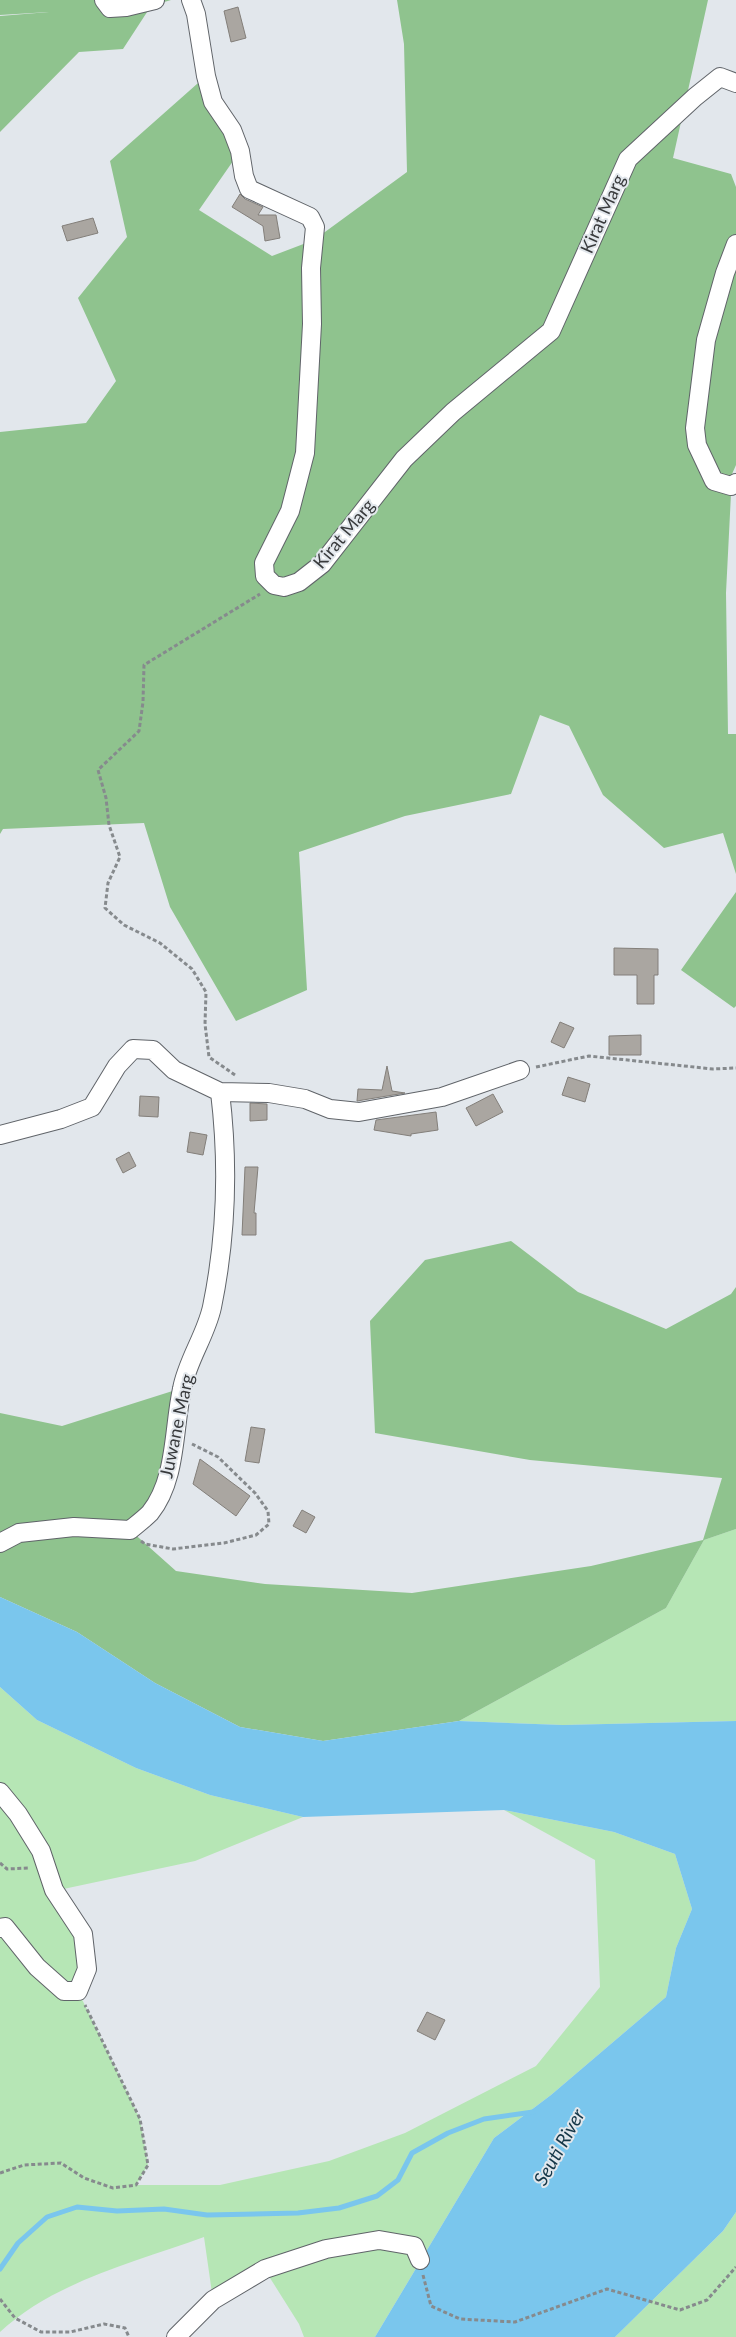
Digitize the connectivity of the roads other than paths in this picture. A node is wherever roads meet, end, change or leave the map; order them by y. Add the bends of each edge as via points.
1 (104, 0) edge
2 (155, 0) edge
3 (190, 0) edge
4 (736, 83) edge
5 (736, 244) edge
6 (736, 483) edge
7 (520, 1070) road end
8 (220, 1092) junction
9 (0, 1135) edge
10 (0, 1543) edge
11 (0, 1792) edge
12 (0, 1928) edge
13 (420, 2260) road end
14 (176, 2337) edge

1 - 2 street via 110,8 126,8
3 - 4 street, Kirat Marg via 196,14 213,102 232,130 249,189 310,217 315,227 305,454 290,510 264,563 265,576 274,585 284,587 299,582 322,564 404,459 453,412 551,331 628,160 720,77
5 - 6 street via 706,340 695,428 697,445 714,481 731,486
7 - 8 street via 442,1097 359,1112 330,1109 269,1093
8 - 9 street via 174,1070 153,1050 133,1049 116,1066 92,1107
8 - 10 street, Juwane Marg via 226,1143 226,1213 211,1309 182,1388 176,1440 163,1490 150,1513 130,1530 74,1527 19,1533
11 - 12 street via 41,1851 54,1890 83,1934 87,1969 78,1991 64,1991 37,1967 5,1927
13 - 14 street via 414,2246 379,2240 326,2249 265,2269 213,2300

